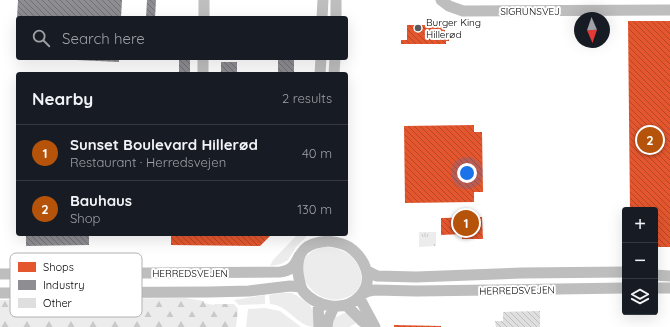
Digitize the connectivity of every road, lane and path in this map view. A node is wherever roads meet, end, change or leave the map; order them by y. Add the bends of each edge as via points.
1 (204, 0) edge
2 (323, 0) edge
3 (336, 0) edge
4 (441, 0) edge
5 (670, 10) edge
6 (204, 16) edge
7 (322, 16) edge
8 (336, 16) edge
9 (203, 60) edge
10 (321, 60) edge
11 (335, 60) edge
12 (203, 72) edge
13 (320, 72) edge
14 (334, 72) edge
15 (314, 236) edge
16 (335, 236) edge
17 (307, 246) junction
18 (348, 246) junction
19 (299, 256) junction
20 (658, 270) edge
21 (670, 270) edge
22 (368, 271) junction
23 (622, 272) edge
24 (142, 273) edge
25 (0, 274) edge
26 (10, 274) edge
27 (658, 275) edge
28 (670, 276) edge
29 (301, 287) junction
30 (622, 288) edge
31 (658, 288) edge
32 (670, 288) edge
33 (142, 292) edge
34 (0, 293) edge
35 (10, 293) edge
36 (361, 296) junction
37 (318, 303) junction
38 (346, 306) junction
39 (334, 307) junction
40 (319, 327) edge
41 (328, 327) edge
42 (370, 327) edge
43 (375, 327) edge

1 - 6 street
2 - 7 street
3 - 8 street
4 - 5 street, SIGRUNSVEJ via 448,6 463,11
9 - 12 street
10 - 13 street
11 - 14 street
15 - 17 street
16 - 18 street
17 - 18 street via 328,241
17 - 19 street
18 - 22 street via 363,261
19 - 24 street, HERREDSVEJEN via 291,269 280,272
19 - 29 street
20 - 21 street
22 - 23 street, HERREDSVEJEN via 377,276 402,277 530,272
22 - 36 street via 366,287
25 - 26 street, HERREDSVEJEN
27 - 28 street
29 - 33 street, HERREDSVEJEN via 249,291
29 - 37 street
30 - 36 street, HERREDSVEJEN via 375,290
31 - 32 street
34 - 35 street, HERREDSVEJEN
36 - 38 street
36 - 43 street
37 - 39 street
37 - 40 street
38 - 39 street
38 - 42 street
39 - 41 street via 328,320

